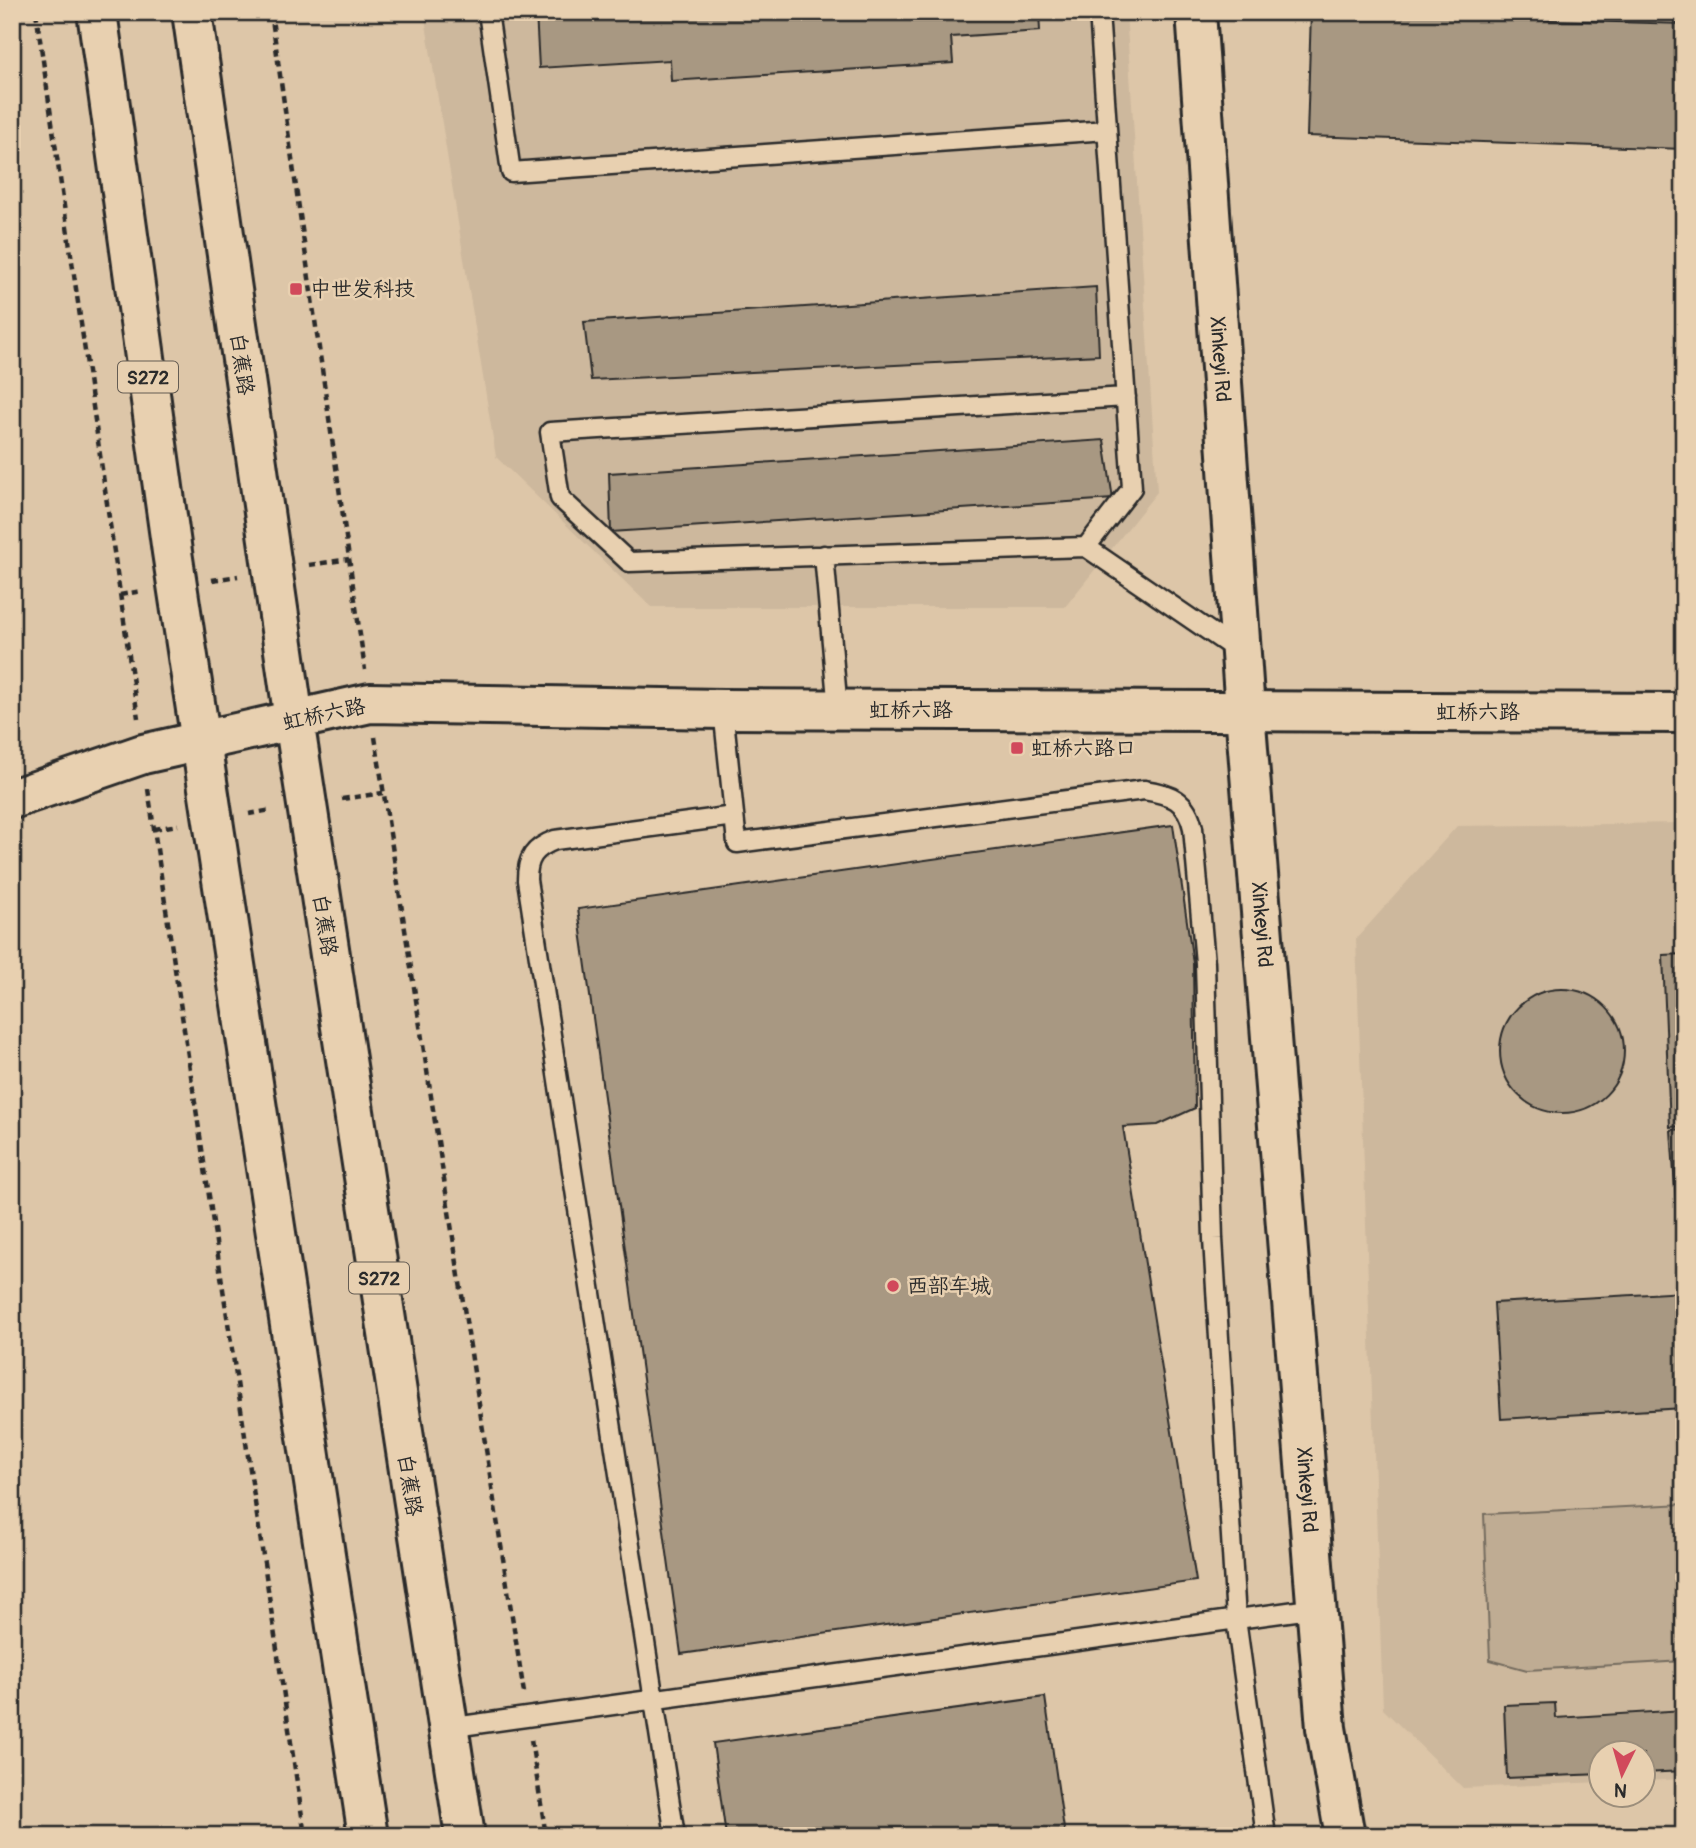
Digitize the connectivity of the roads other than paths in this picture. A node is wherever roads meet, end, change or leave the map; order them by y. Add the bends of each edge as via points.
1 (97, 12) edge
2 (192, 12) edge
3 (488, 12) edge
4 (1099, 12) edge
5 (1196, 12) edge
6 (1107, 130) junction
7 (1126, 397) junction
8 (1086, 547) junction
9 (824, 555) junction
10 (1241, 653) junction
11 (723, 709) junction
12 (838, 710) junction
13 (1245, 711) junction
14 (1684, 713) edge
15 (293, 720) junction
16 (201, 741) junction
17 (12, 799) edge
18 (734, 816) junction
19 (1317, 1608) junction
20 (1236, 1619) junction
21 (654, 1701) junction
22 (447, 1728) junction
23 (368, 1836) edge
24 (465, 1836) edge
25 (675, 1836) edge
26 (1266, 1836) edge
27 (1345, 1836) edge

1 - 16 main road, S272
2 - 15 main road, 白蕉路 / S272
3 - 6 lane via 512,172
4 - 6 lane
5 - 10 main road, Xinkeyi Rd
6 - 7 lane
7 - 8 lane via 1132,488
7 - 9 lane via 550,432 560,498 629,562
8 - 9 lane
8 - 10 lane
9 - 12 lane
10 - 13 main road, Xinkeyi Rd
11 - 12 main road, 虹桥六路
11 - 15 main road, 虹桥六路 via 370,703
11 - 18 lane
12 - 13 main road, 虹桥六路
13 - 14 main road, 虹桥六路
13 - 19 main road, Xinkeyi Rd
15 - 16 main road, 虹桥六路
15 - 22 main road, 白蕉路 / S272
16 - 17 main road, 虹桥六路 via 143,754
16 - 23 main road, S272
18 - 20 lane via 737,843 1143,790 1176,800 1189,813 1205,963 1213,1239
18 - 21 lane via 555,840 541,845 527,868
19 - 20 lane
19 - 27 main road, Xinkeyi Rd via 1326,1728
20 - 21 lane
20 - 26 lane
21 - 22 lane
21 - 25 lane
22 - 24 main road, 白蕉路 / S272

